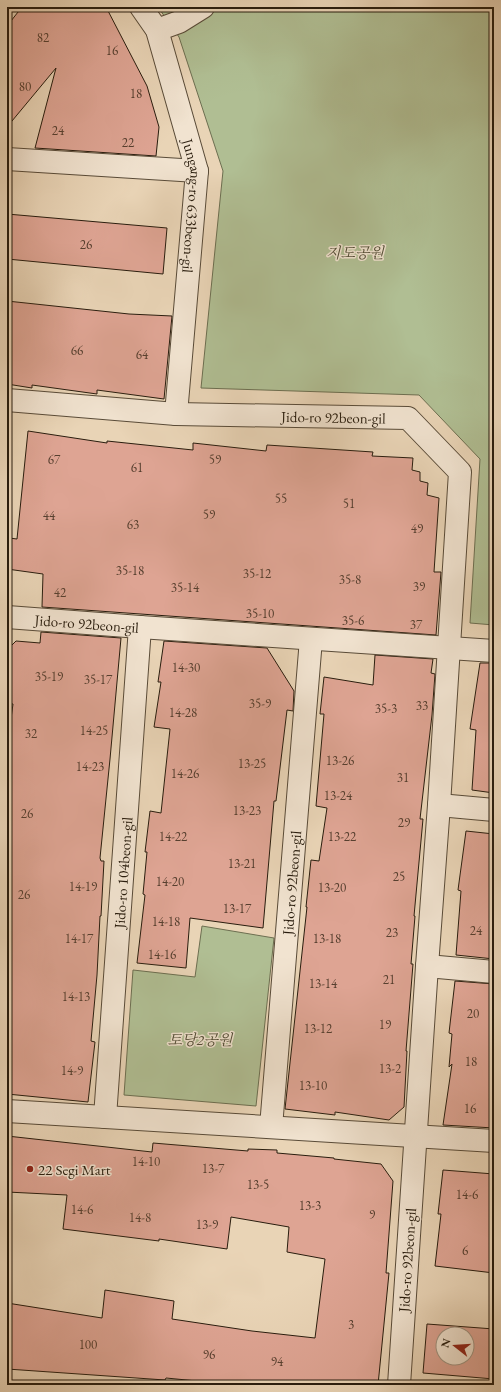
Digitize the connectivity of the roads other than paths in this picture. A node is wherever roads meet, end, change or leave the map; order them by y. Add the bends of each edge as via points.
1 (141, 7) edge
2 (203, 7) edge
3 (157, 30) junction
4 (7, 159) edge
5 (197, 171) junction
6 (7, 400) edge
7 (176, 414) junction
8 (7, 617) edge
9 (140, 627) junction
10 (311, 639) junction
11 (448, 648) junction
12 (494, 651) edge
13 (439, 805) junction
14 (494, 810) edge
15 (427, 966) junction
16 (494, 972) edge
17 (7, 1111) edge
18 (105, 1117) junction
19 (272, 1127) junction
20 (416, 1136) junction
21 (494, 1141) edge
22 (399, 1385) edge

1 - 3 street, Jungang-ro 633beon-gil
2 - 3 street via 179,22
3 - 5 street, Jungang-ro 633beon-gil
4 - 5 street
5 - 7 street, Jungang-ro 633beon-gil
6 - 7 street, Jido-ro 92beon-gil
7 - 11 street, Jido-ro 92beon-gil via 408,418 460,472
8 - 9 street, Jido-ro 92beon-gil
9 - 10 street, Jido-ro 92beon-gil
9 - 18 street, Jido-ro 104beon-gil
10 - 11 street, Jido-ro 92beon-gil
10 - 19 street, Jido-ro 92beon-gil
11 - 12 street
11 - 13 street, Jido-ro 92beon-gil
13 - 14 street
13 - 15 street, Jido-ro 92beon-gil
15 - 16 street
15 - 20 street, Jido-ro 92beon-gil
17 - 18 street
18 - 19 street
19 - 20 street
20 - 21 street
20 - 22 street, Jido-ro 92beon-gil

